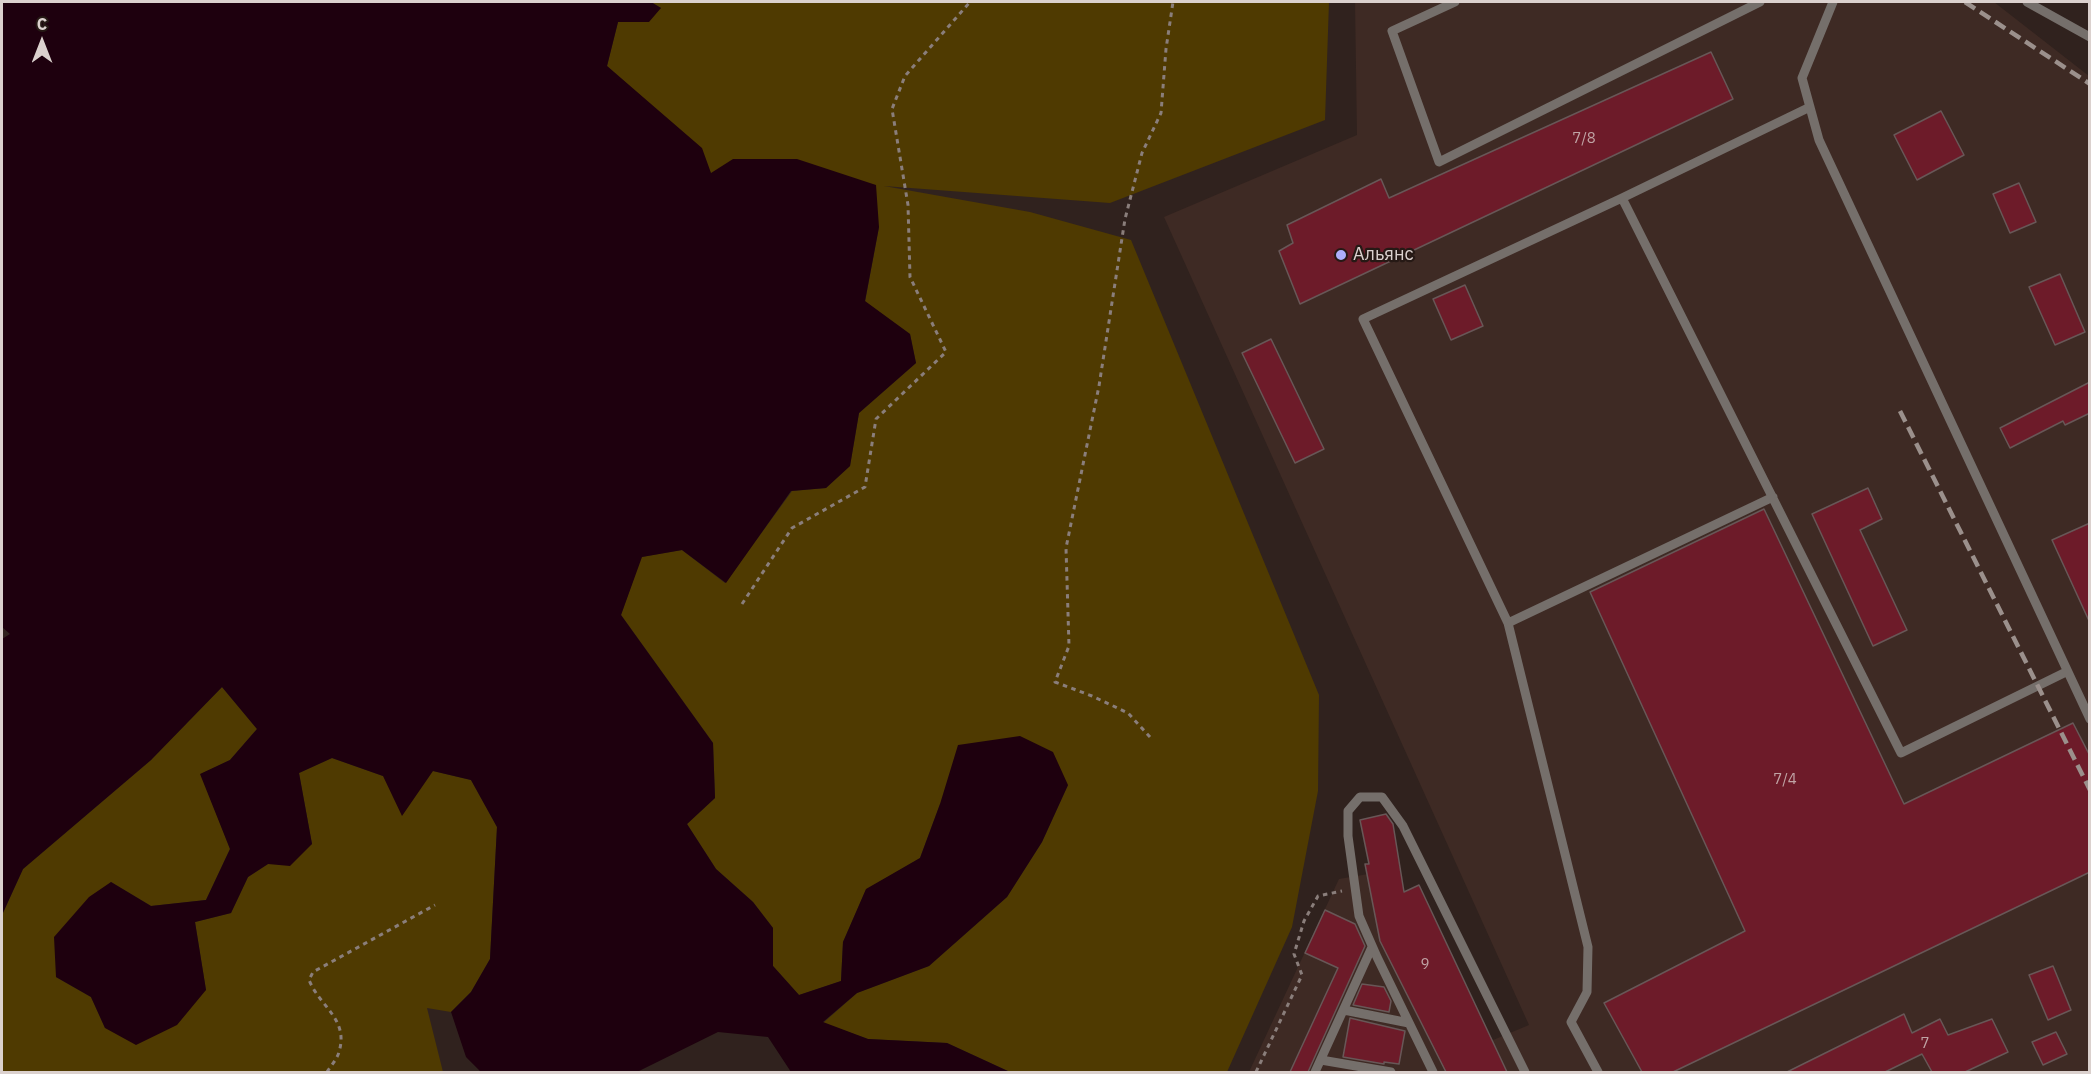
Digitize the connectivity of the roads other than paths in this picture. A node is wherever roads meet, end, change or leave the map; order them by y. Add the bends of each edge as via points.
1 (1455, 2) edge
2 (1760, 2) edge
3 (1833, 2) edge
4 (2027, 2) edge
5 (2090, 38) edge
6 (1810, 107) junction
7 (1622, 198) junction
8 (1773, 497) junction
9 (1508, 623) junction
10 (2066, 672) junction
11 (2090, 719) edge
12 (1372, 947) junction
13 (1344, 1010) junction
14 (1409, 1023) junction
15 (1321, 1060) junction
16 (1315, 1072) edge
17 (1391, 1072) edge
18 (1433, 1072) edge
19 (1525, 1072) edge
20 (1598, 1072) edge

1 - 2 lane via 1392,31 1439,162
3 - 6 lane via 1802,78
4 - 5 lane
6 - 7 lane
6 - 10 lane via 1819,140
7 - 8 lane
7 - 9 lane via 1363,319
8 - 9 lane
8 - 10 lane via 1901,753
9 - 20 lane via 1588,947 1587,993 1571,1022
10 - 11 lane
12 - 13 lane
12 - 14 lane
12 - 19 lane via 1359,916 1348,836 1348,811 1360,797 1382,797 1403,826
13 - 14 lane
13 - 15 lane
14 - 18 lane
15 - 16 lane
15 - 17 lane

